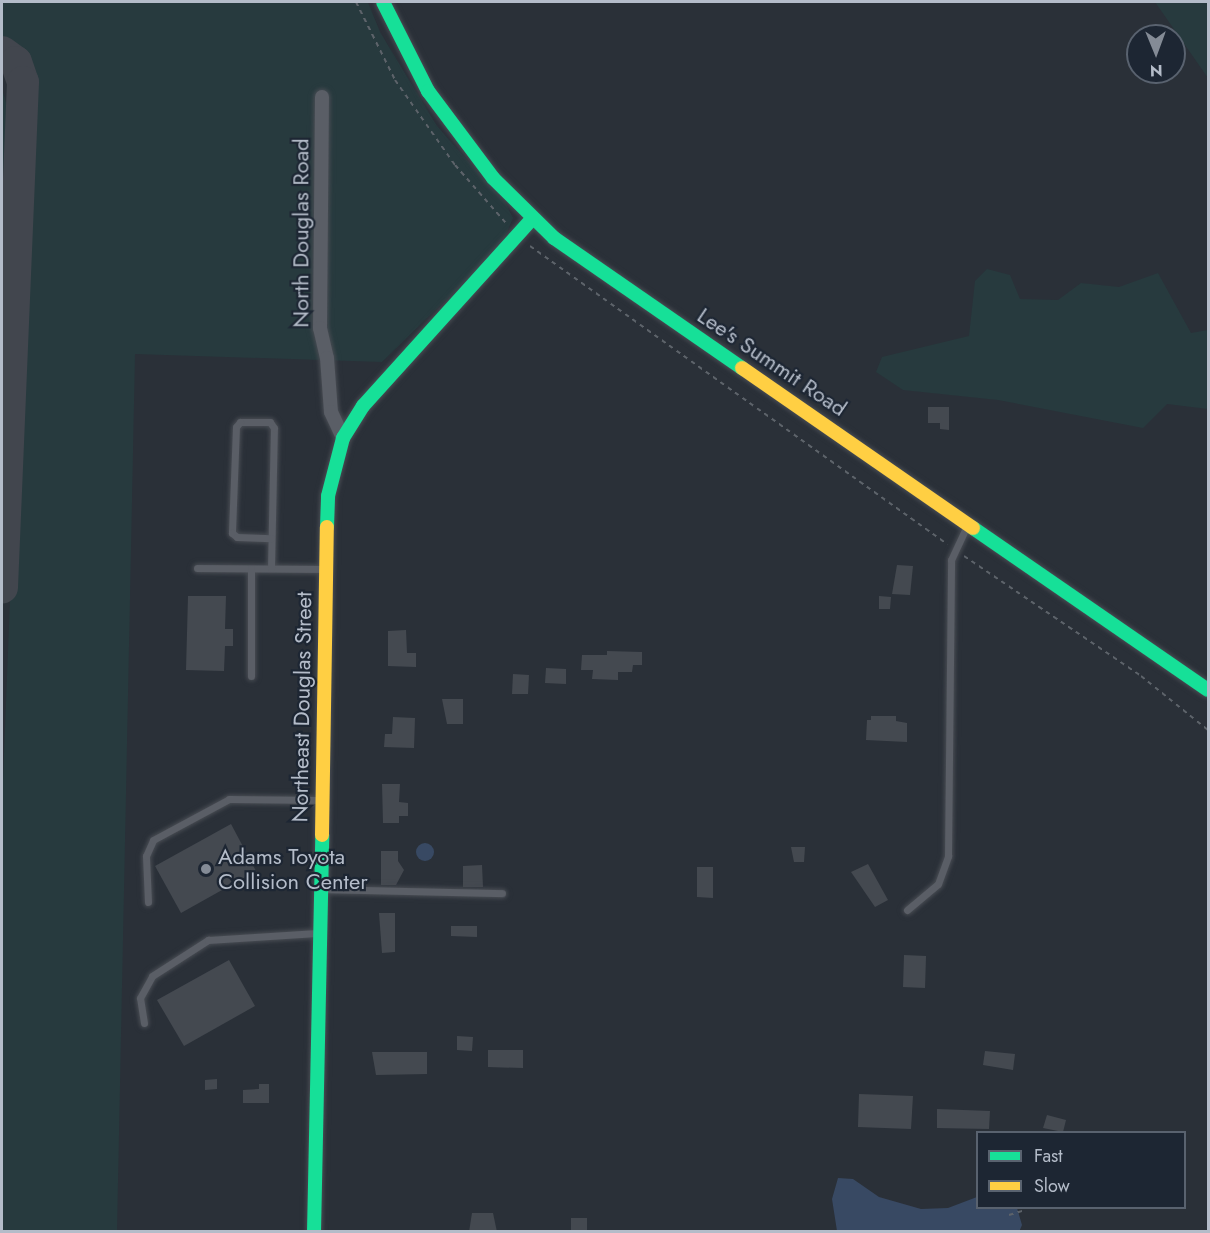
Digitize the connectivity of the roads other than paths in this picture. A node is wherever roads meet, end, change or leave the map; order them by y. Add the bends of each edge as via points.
1 (383, 2) edge
2 (322, 97) dead end
3 (532, 219) junction
4 (344, 438) junction
5 (968, 523) junction
6 (271, 538) junction
7 (197, 568) dead end
8 (271, 568) junction
9 (251, 569) junction
10 (326, 569) junction
11 (251, 675) dead end
12 (1209, 690) edge
13 (321, 800) junction
14 (320, 889) junction
15 (502, 893) dead end
16 (148, 902) dead end
17 (907, 910) dead end
18 (319, 933) junction
19 (144, 1023) dead end
20 (314, 1232) edge

1 - 3 street, Lee's Summit Road via 428,91 493,178
2 - 4 street, North Douglas Road via 320,328 327,358 331,412
3 - 4 street, Northeast Douglas Street via 363,406
3 - 5 street, Lee's Summit Road via 581,258
4 - 10 street, Northeast Douglas Street via 328,496
5 - 12 street, Lee's Summit Road
5 - 17 lane via 951,560 948,856 938,884
6 - 6 lane via 274,429 270,422 240,422 236,427 232,533 237,537
6 - 8 lane
7 - 9 lane
8 - 9 lane
8 - 10 lane
9 - 11 lane
10 - 13 street, Northeast Douglas Street
13 - 14 street, Northeast Douglas Street
13 - 16 lane via 229,799 153,840 146,856
14 - 15 lane
14 - 18 street, Northeast Douglas Street
18 - 19 lane via 208,939 153,976 140,998
18 - 20 street, Northeast Douglas Street

